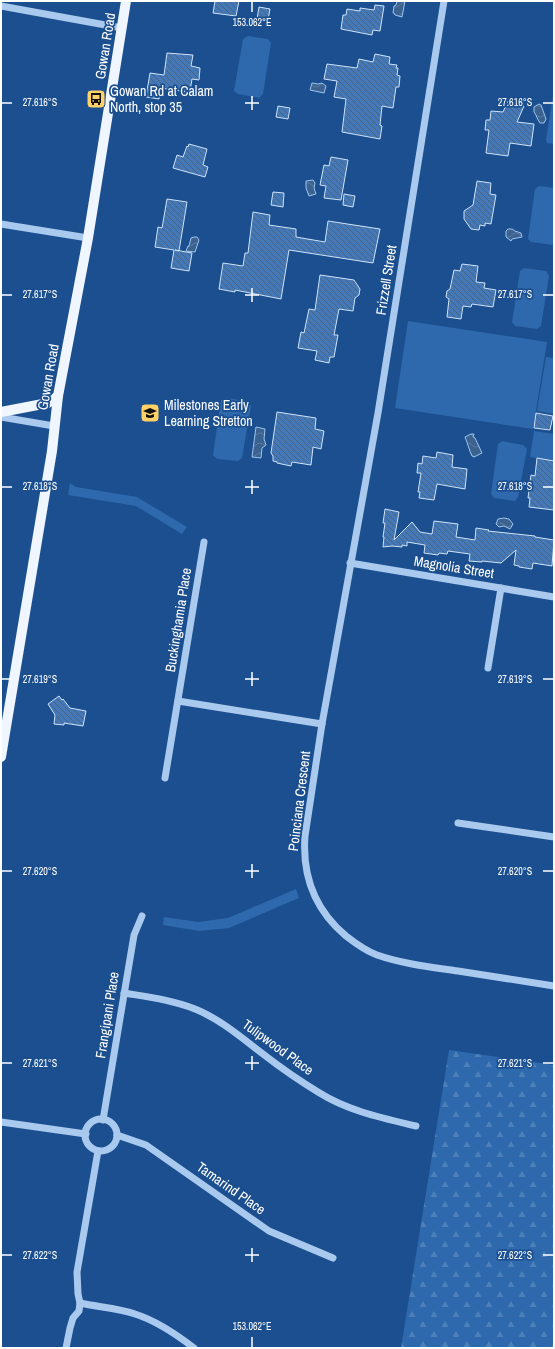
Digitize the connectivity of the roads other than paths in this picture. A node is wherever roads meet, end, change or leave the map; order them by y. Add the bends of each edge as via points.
1 (126, 1) edge
2 (444, 1) edge
3 (1, 6) edge
4 (122, 28) junction
5 (1, 224) edge
6 (88, 238) junction
7 (58, 396) junction
8 (1, 412) edge
9 (1, 417) edge
10 (54, 426) junction
11 (204, 542) dead end
12 (350, 563) junction
13 (501, 588) junction
14 (554, 596) edge
15 (488, 668) dead end
16 (178, 701) junction
17 (322, 724) junction
18 (1, 757) edge
19 (165, 778) dead end
20 (458, 823) dead end
21 (554, 837) edge
22 (142, 916) dead end
23 (554, 986) edge
24 (124, 993) junction
25 (103, 1120) junction
26 (1, 1122) edge
27 (416, 1126) dead end
28 (86, 1134) junction
29 (117, 1135) junction
30 (98, 1151) junction
31 (333, 1258) dead end
32 (80, 1303) junction
33 (66, 1348) edge
34 (194, 1348) edge

1 - 4 main road, Gowan Road
2 - 12 street, Frizzell Street via 378,413
3 - 4 street
4 - 6 main road, Gowan Road
5 - 6 street
6 - 7 main road, Gowan Road
7 - 8 main road via 48,403
7 - 10 main road, Gowan Road
9 - 10 street
10 - 18 main road, Gowan Road
11 - 16 street, Buckinghamia Place
12 - 13 street, Magnolia Street
12 - 17 street, Poinciana Crescent
13 - 14 street, Magnolia Street
13 - 15 street
16 - 17 street
16 - 19 street, Buckinghamia Place
17 - 23 street, Poinciana Crescent via 304,852 311,888 320,907 335,927 376,955 408,963
20 - 21 street
22 - 24 street, Frangipani Place via 134,935
24 - 25 street, Frangipani Place
24 - 27 street, Tulipwood Place via 174,1002 195,1009 231,1030 320,1093 347,1107
25 - 28 street via 90,1125
25 - 29 street via 113,1125
26 - 28 street
28 - 30 street via 90,1147
29 - 30 street via 110,1149
29 - 31 street, Tamarind Place via 146,1145 269,1231
30 - 32 street via 77,1272
32 - 33 street via 73,1318
32 - 34 street via 134,1314 155,1322

